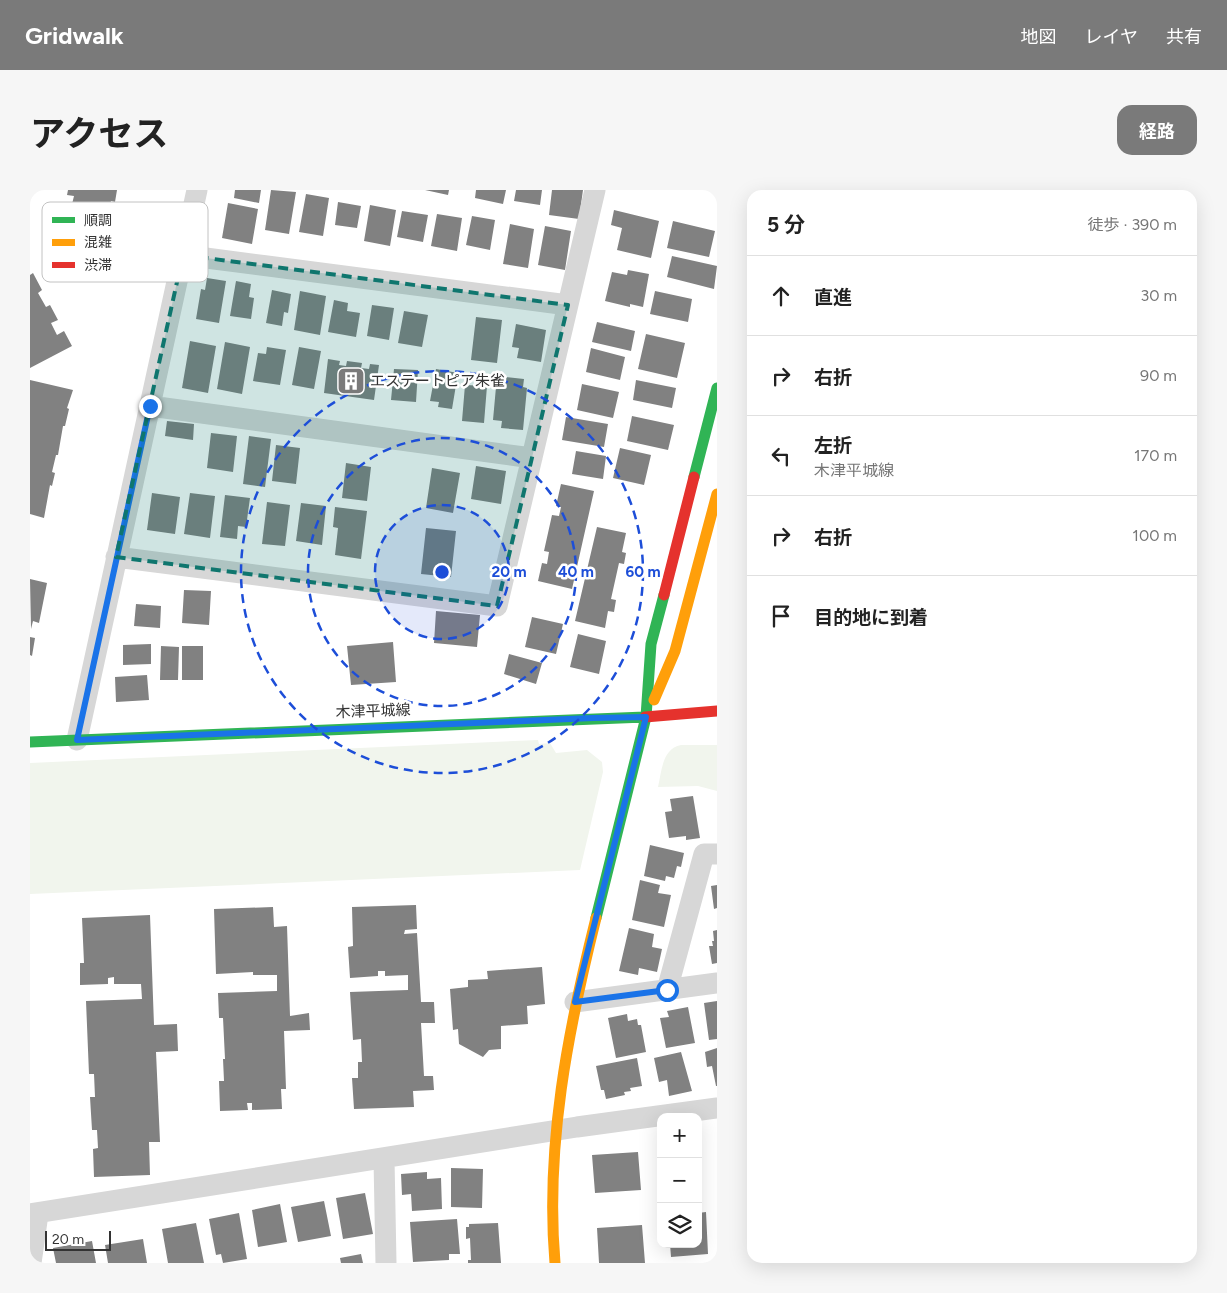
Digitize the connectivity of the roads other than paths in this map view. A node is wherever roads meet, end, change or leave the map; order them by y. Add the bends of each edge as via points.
1 (596, 190) edge
2 (208, 258) edge
3 (177, 282) edge
4 (568, 305) junction
5 (717, 388) edge
6 (150, 406) junction
7 (532, 458) junction
8 (717, 494) edge
9 (116, 557) junction
10 (717, 711) edge
11 (646, 717) junction
12 (77, 740) junction
13 (30, 742) edge
14 (717, 854) edge
15 (717, 983) edge
16 (667, 990) junction
17 (575, 1002) junction
18 (717, 1108) edge
19 (556, 1131) junction
20 (384, 1158) junction
21 (34, 1214) edge
22 (31, 1263) edge
23 (386, 1263) edge
24 (555, 1263) edge

1 - 4 street
2 - 4 street
3 - 6 street
4 - 7 street
5 - 11 street via 651,644
6 - 7 street
6 - 9 street
7 - 9 street via 497,606
8 - 11 street via 676,651
9 - 12 street
10 - 11 street, 木津平城線
11 - 12 street, 木津平城線
11 - 17 street
12 - 13 street, 木津平城線
14 - 16 street via 704,854
15 - 16 street
16 - 17 street
17 - 19 street
18 - 19 street
19 - 20 street
19 - 24 street via 552,1227
20 - 21 street
20 - 23 street
21 - 22 street

